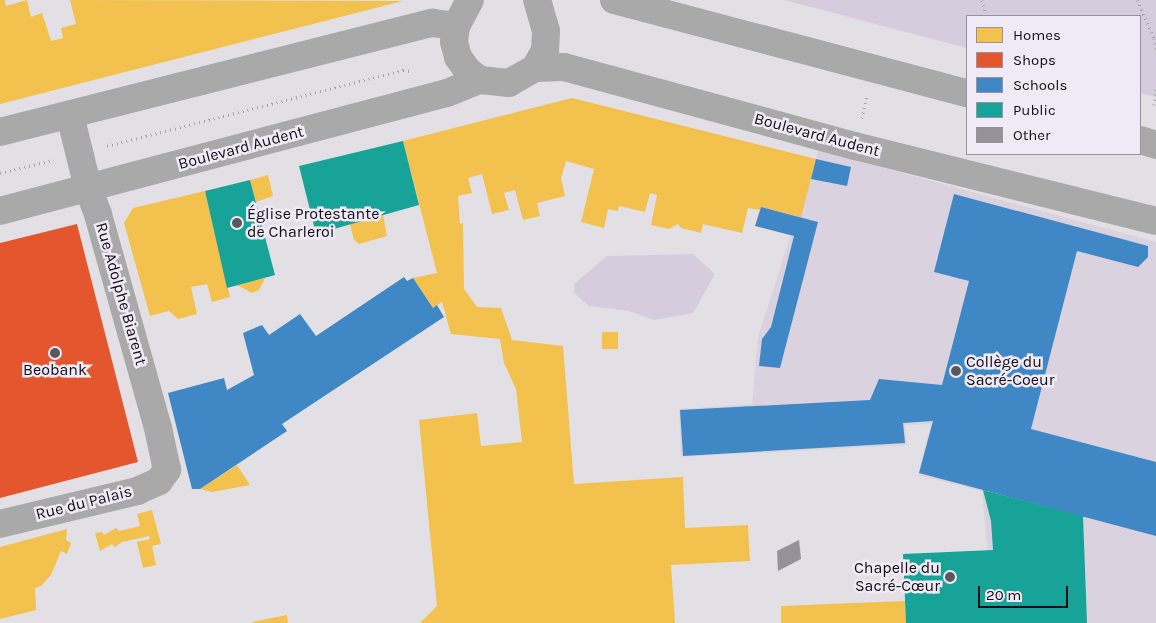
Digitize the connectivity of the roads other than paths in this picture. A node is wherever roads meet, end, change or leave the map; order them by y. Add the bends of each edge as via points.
1 (470, 0) edge
2 (537, 0) edge
3 (614, 0) edge
4 (456, 26) junction
5 (535, 68) junction
6 (480, 80) junction
7 (966, 93) edge
8 (70, 115) junction
9 (0, 132) edge
10 (1141, 140) edge
11 (1156, 145) edge
12 (88, 188) junction
13 (0, 211) edge
14 (1156, 221) edge
15 (165, 475) joint
16 (0, 524) edge

1 - 4 street
2 - 5 street via 546,31 545,51
3 - 7 street
4 - 6 street via 458,57
4 - 8 street via 432,23
5 - 6 street, Boulevard Audent via 509,84
5 - 14 street, Boulevard Audent via 564,67 855,146
6 - 12 street, Boulevard Audent via 447,93
8 - 9 street
8 - 12 street, Rue Adolphe Biarent
10 - 11 street
12 - 13 street, Boulevard Audent
12 - 15 street, Rue Adolphe Biarent via 161,436 167,464
15 - 16 street, Rue du Palais via 137,490

